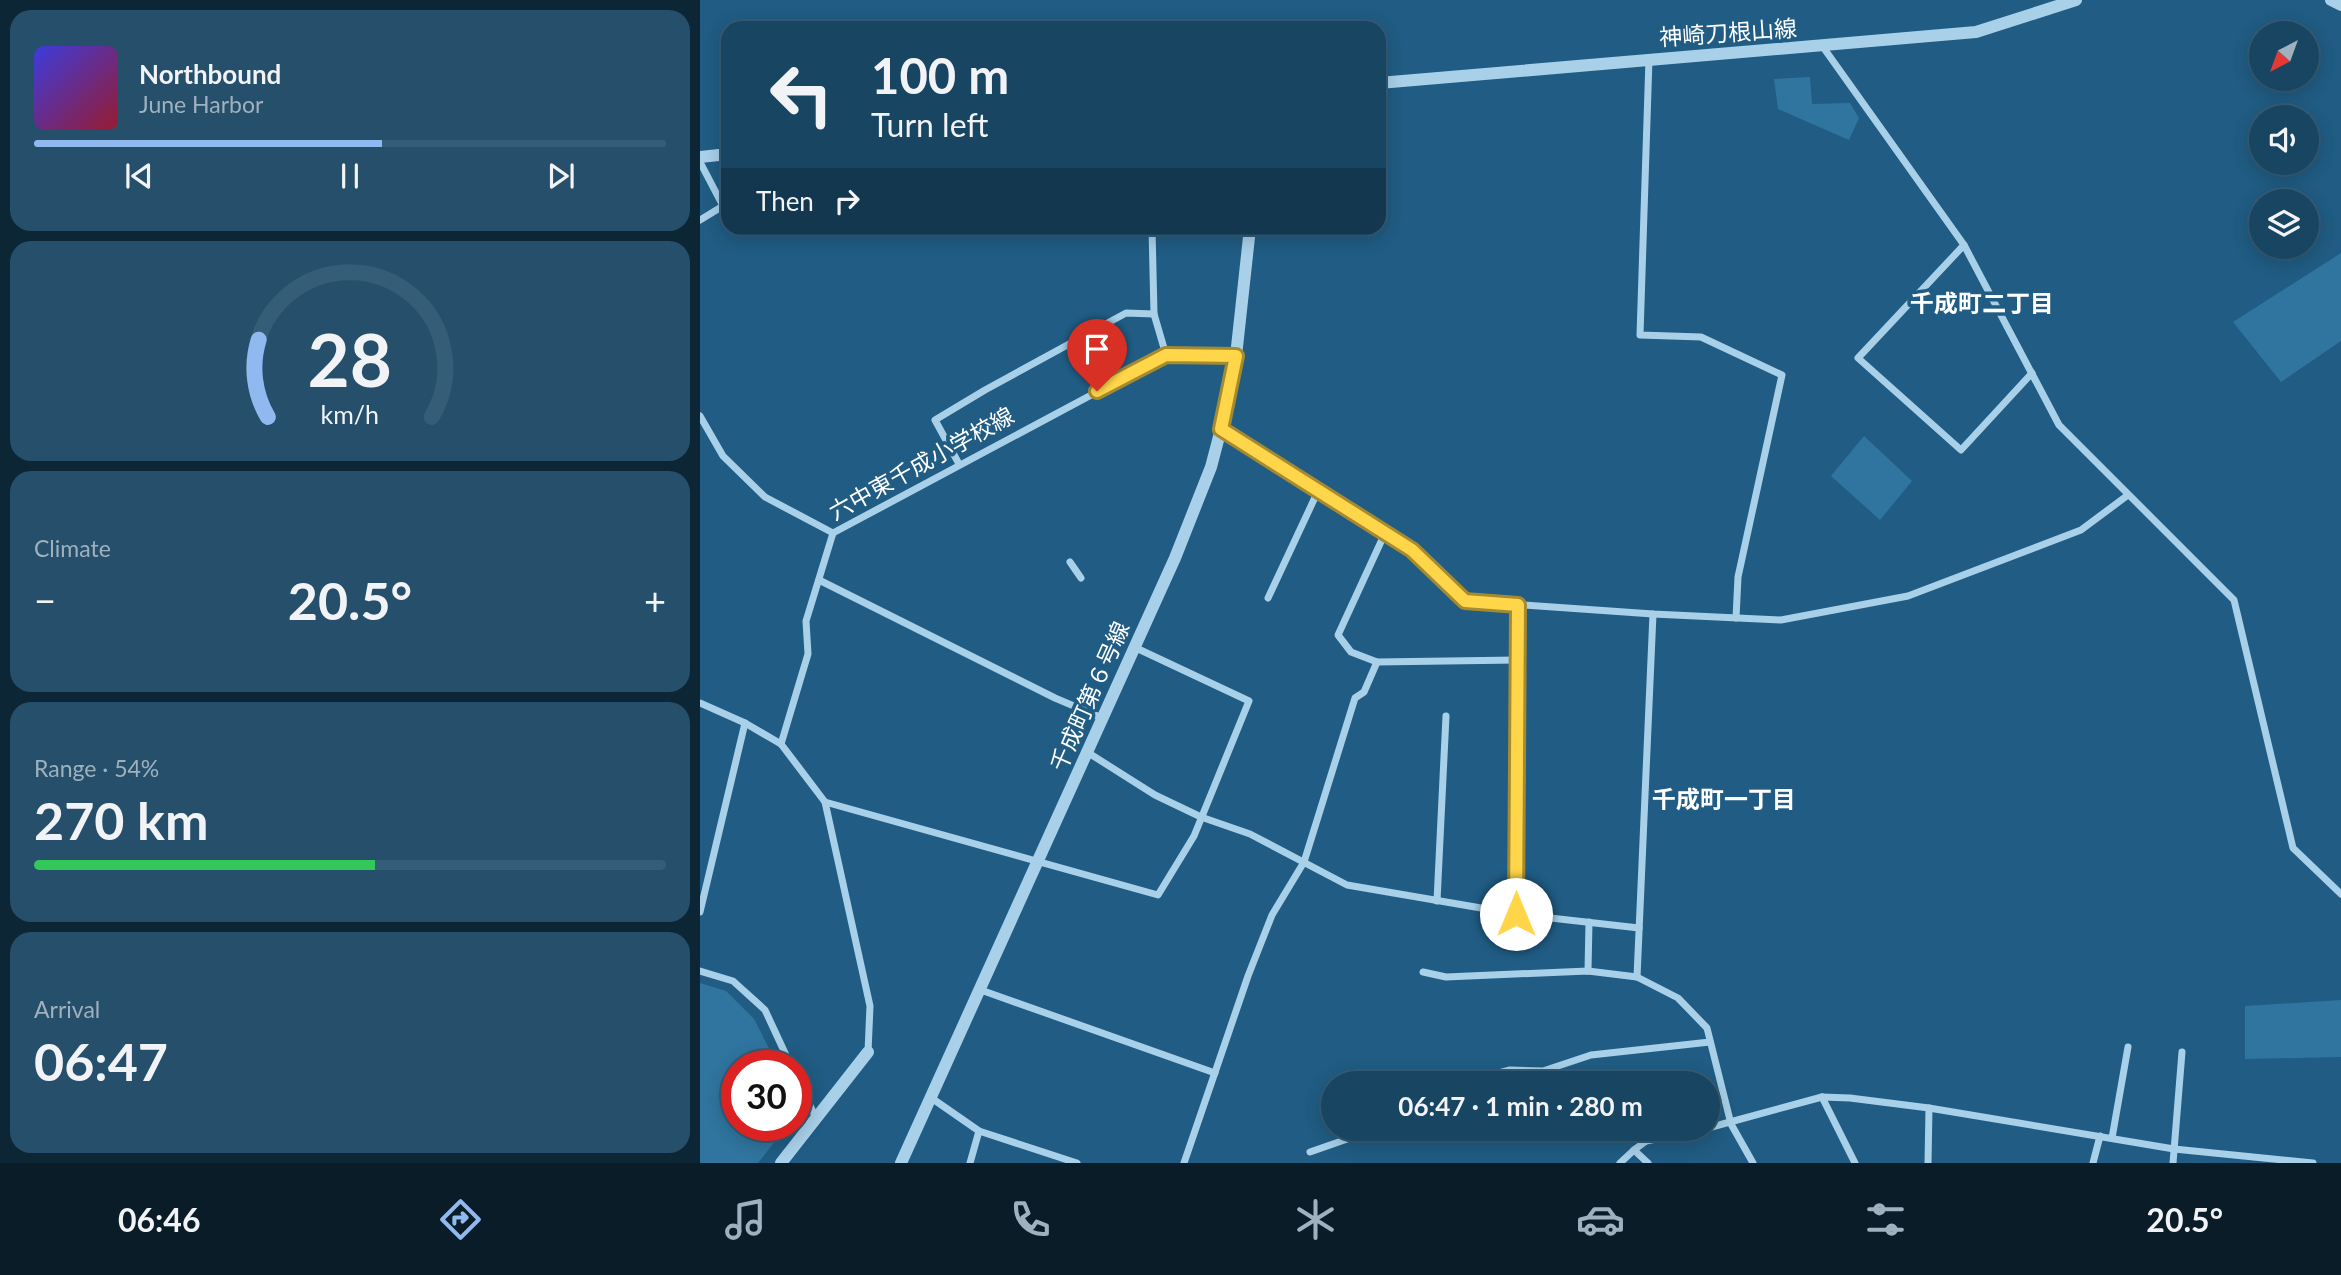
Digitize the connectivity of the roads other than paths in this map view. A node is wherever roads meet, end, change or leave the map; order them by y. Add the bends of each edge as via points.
1 (2076, 0) edge
2 (2331, 0) edge
3 (2341, 5) edge
4 (1823, 47) junction
5 (1649, 58) junction
6 (1386, 82) edge
7 (721, 156) edge
8 (700, 160) edge
9 (721, 202) edge
10 (721, 207) edge
11 (700, 220) edge
12 (1152, 235) edge
13 (1249, 235) edge
14 (1964, 246) junction
15 (1154, 313) junction
16 (1166, 355) junction
17 (1236, 356) junction
18 (2032, 373) junction
19 (700, 416) edge
20 (1221, 429) junction
21 (959, 464) junction
22 (1318, 491) junction
23 (2128, 495) junction
24 (833, 533) junction
25 (1385, 533) junction
26 (1070, 562) dead end
27 (1081, 578) dead end
28 (819, 580) junction
29 (1268, 598) dead end
30 (1518, 605) junction
31 (1653, 614) junction
32 (1736, 618) junction
33 (1134, 647) junction
34 (1517, 660) junction
35 (1377, 662) junction
36 (700, 704) edge
37 (1446, 716) dead end
38 (1102, 718) junction
39 (745, 723) junction
40 (781, 744) junction
41 (1087, 752) junction
42 (825, 802) junction
43 (1201, 817) junction
44 (1037, 860) junction
45 (1304, 862) junction
46 (2341, 894) edge
47 (1437, 901) junction
48 (700, 912) edge
49 (1516, 914) junction
50 (1589, 922) junction
51 (1639, 928) junction
52 (700, 971) edge
53 (1587, 971) junction
54 (1423, 972) dead end
55 (1637, 977) junction
56 (978, 989) junction
57 (1710, 1042) junction
58 (2127, 1046) dead end
59 (784, 1050) edge
60 (869, 1052) joint
61 (2182, 1052) dead end
62 (1506, 1071) edge
63 (1526, 1071) edge
64 (1546, 1071) edge
65 (1215, 1073) junction
66 (930, 1097) junction
67 (1822, 1097) junction
68 (1929, 1108) junction
69 (812, 1110) edge
70 (816, 1118) junction
71 (1731, 1124) junction
72 (1720, 1126) edge
73 (979, 1131) junction
74 (2100, 1136) junction
75 (2112, 1138) junction
76 (1342, 1141) edge
77 (1651, 1141) edge
78 (1646, 1142) joint
79 (2174, 1149) junction
80 (1634, 1150) junction
81 (1310, 1152) dead end
82 (781, 1163) edge
83 (901, 1163) edge
84 (970, 1163) edge
85 (1077, 1163) edge
86 (1184, 1163) edge
87 (1620, 1163) edge
88 (1648, 1163) edge
89 (1753, 1163) edge
90 (1855, 1163) edge
91 (1928, 1163) edge
92 (2094, 1163) edge
93 (2173, 1163) edge
94 (2313, 1163) edge

1 - 4 street, 神崎刀根山線 via 1976,32
2 - 3 street
4 - 5 street, 神崎刀根山線
4 - 14 street
5 - 6 street, 神崎刀根山線
5 - 32 street via 1640,335 1702,337 1782,374 1738,578
7 - 8 street
8 - 9 street
10 - 11 street
12 - 15 street
13 - 17 street, 千成町第６号線
14 - 18 street
14 - 18 street via 1858,358 1961,450
15 - 16 street
15 - 21 street via 1126,313 935,420
16 - 17 street, 六中東千成小学校線
16 - 21 street, 六中東千成小学校線
17 - 20 street, 千成町第６号線
18 - 23 street via 2059,425
19 - 24 street via 723,456 765,497
20 - 22 street
20 - 33 street, 千成町第６号線 via 1175,558
21 - 24 street, 六中東千成小学校線
22 - 25 street
22 - 29 street
23 - 32 street via 2081,530 1908,596 1781,620
23 - 46 street via 2234,600 2293,848
24 - 28 street, 六中東千成小学校線
25 - 30 street via 1412,550 1465,601
25 - 35 street via 1338,635 1351,652
26 - 27 street
28 - 38 street
28 - 40 street, 六中東千成小学校線 via 806,621 808,654
30 - 31 street
30 - 34 street
31 - 32 street
31 - 51 street
33 - 38 street, 千成町第６号線
33 - 43 street via 1249,701
34 - 35 street
34 - 49 street
35 - 45 street via 1364,692 1355,698
36 - 39 street
37 - 47 street
38 - 41 street, 千成町第６号線
39 - 40 street
39 - 48 street
40 - 42 street
41 - 43 street
41 - 44 street, 千成町第６号線
42 - 44 street
42 - 60 street via 870,1006
43 - 44 street via 1158,895
43 - 45 street via 1250,834
44 - 56 street, 千成町第６号線
45 - 47 street via 1347,886
45 - 65 street via 1272,915
47 - 49 street
49 - 50 street
50 - 51 street
50 - 53 street
51 - 55 street
52 - 59 street via 733,981 765,1010
53 - 54 street via 1446,977
53 - 55 street
55 - 57 street via 1678,998 1707,1028
56 - 65 street
56 - 66 street, 千成町第６号線
57 - 64 street via 1591,1055
57 - 71 street
58 - 75 street
60 - 70 street
61 - 79 street
62 - 63 street
65 - 86 street
66 - 73 street
66 - 83 street, 千成町第６号線
67 - 68 street
67 - 71 street
67 - 90 street
68 - 74 street
68 - 91 street
69 - 70 street
70 - 82 street
71 - 72 street
71 - 89 street
73 - 84 street
73 - 85 street
74 - 75 street
74 - 92 street
75 - 79 street
76 - 81 street
77 - 78 street
78 - 80 street
79 - 93 street
79 - 94 street
80 - 87 street
80 - 88 street

